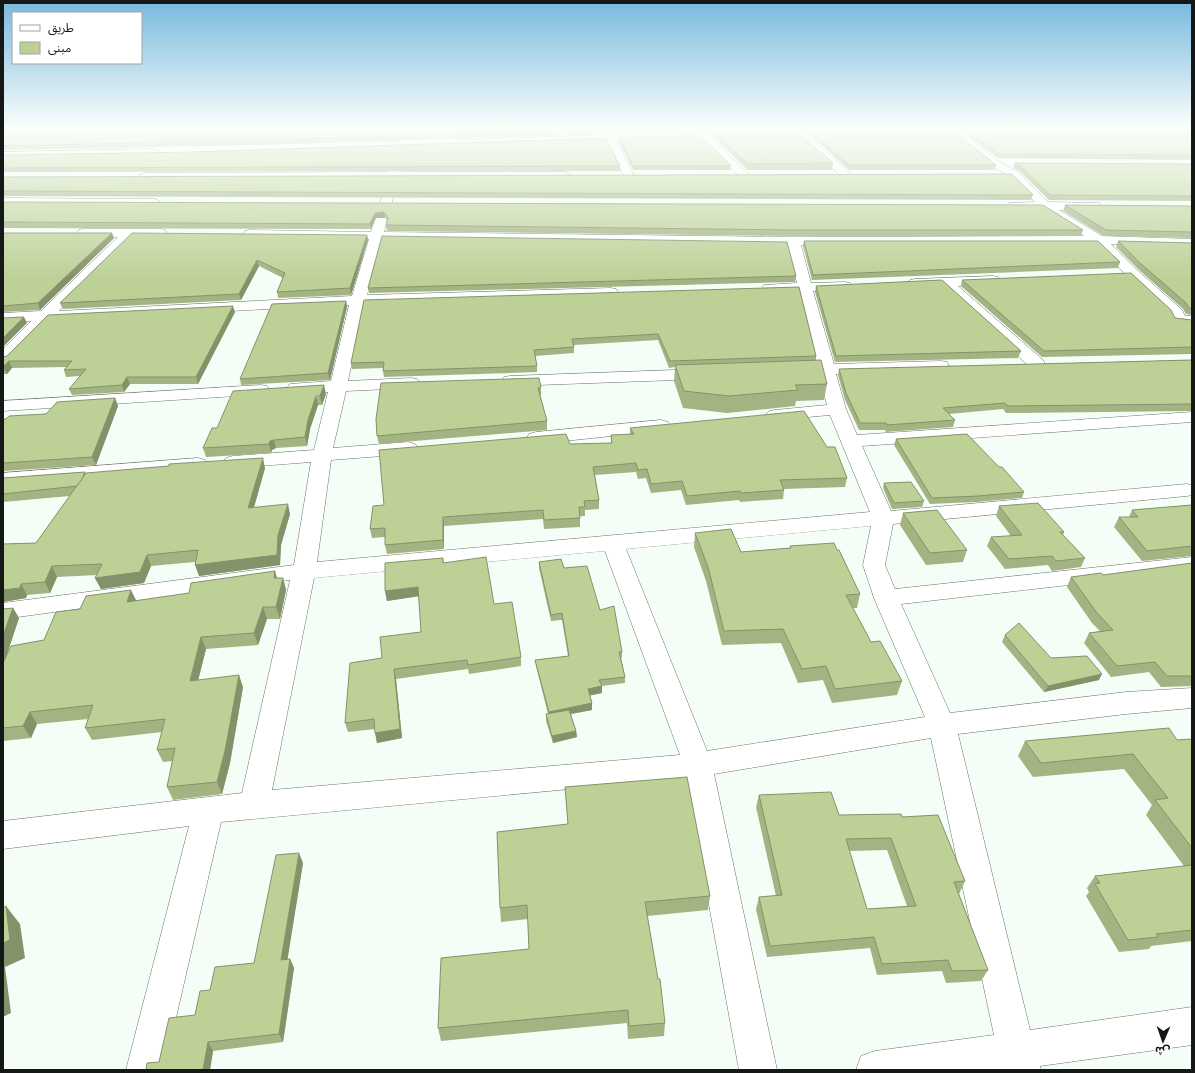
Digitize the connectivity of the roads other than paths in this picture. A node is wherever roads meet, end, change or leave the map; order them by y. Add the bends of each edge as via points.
1 (163, 178) edge
2 (393, 178) edge
3 (1024, 178) edge
4 (155, 185) edge
5 (144, 194) edge
6 (3, 202) edge
7 (134, 203) junction
8 (165, 203) edge
9 (1005, 206) edge
10 (1045, 206) junction
11 (1107, 206) edge
12 (68, 233) edge
13 (129, 233) junction
14 (177, 233) edge
15 (233, 234) edge
16 (377, 235) junction
17 (1100, 240) junction
18 (793, 241) junction
19 (1192, 243) edge
20 (1132, 273) junction
21 (1116, 274) edge
22 (1008, 279) edge
23 (946, 282) junction
24 (899, 284) edge
25 (860, 285) edge
26 (805, 287) junction
27 (758, 288) edge
28 (624, 292) edge
29 (358, 300) junction
30 (45, 315) junction
31 (3, 318) edge
32 (1186, 321) edge
33 (1192, 336) edge
34 (3, 358) edge
35 (1014, 365) edge
36 (959, 366) edge
37 (828, 369) junction
38 (781, 370) edge
39 (718, 373) edge
40 (492, 381) edge
41 (431, 383) edge
42 (338, 386) junction
43 (3, 406) edge
44 (837, 409) junction
45 (758, 417) edge
46 (1192, 417) edge
47 (679, 424) edge
48 (521, 439) edge
49 (850, 441) junction
50 (425, 447) edge
51 (322, 456) junction
52 (3, 479) edge
53 (1187, 490) dead end
54 (883, 517) junction
55 (613, 543) junction
56 (1192, 564) edge
57 (304, 571) junction
58 (886, 598) junction
59 (3, 611) edge
60 (1192, 698) edge
61 (942, 725) junction
62 (698, 765) junction
63 (254, 805) junction
64 (208, 812) junction
65 (3, 835) edge
66 (1192, 1026) edge
67 (1019, 1061) edge
68 (145, 1070) edge
69 (758, 1070) edge
70 (875, 1070) edge

1 - 4 street
2 - 16 street
3 - 10 street
5 - 7 street
6 - 7 street
7 - 8 street
9 - 10 street
10 - 11 street
10 - 17 street
12 - 13 street
13 - 14 street
13 - 30 street
15 - 16 street
16 - 18 street
16 - 29 street
17 - 18 street
17 - 19 street
17 - 20 street
18 - 26 street
20 - 21 street
20 - 32 street
22 - 23 street
23 - 24 street
23 - 35 street via 1045,364
25 - 26 street
26 - 27 street
26 - 37 street
28 - 29 street
29 - 30 street
29 - 42 street
30 - 31 street
30 - 34 street
32 - 33 street via 1184,329
36 - 37 street
37 - 38 street
37 - 44 street
39 - 40 street
41 - 42 street
42 - 43 street
42 - 51 street
44 - 45 street
44 - 49 street
46 - 49 street
47 - 48 street
49 - 54 street
50 - 51 street
51 - 52 street
51 - 57 street
53 - 54 street
54 - 55 street
54 - 58 street via 874,565
55 - 57 street
55 - 62 street
56 - 58 street
57 - 59 street
57 - 63 street
58 - 61 street
60 - 61 street via 1126,703
61 - 62 street
61 - 67 street
62 - 63 street
62 - 69 street
63 - 64 street
64 - 65 street
64 - 68 street
66 - 67 street
67 - 70 street

